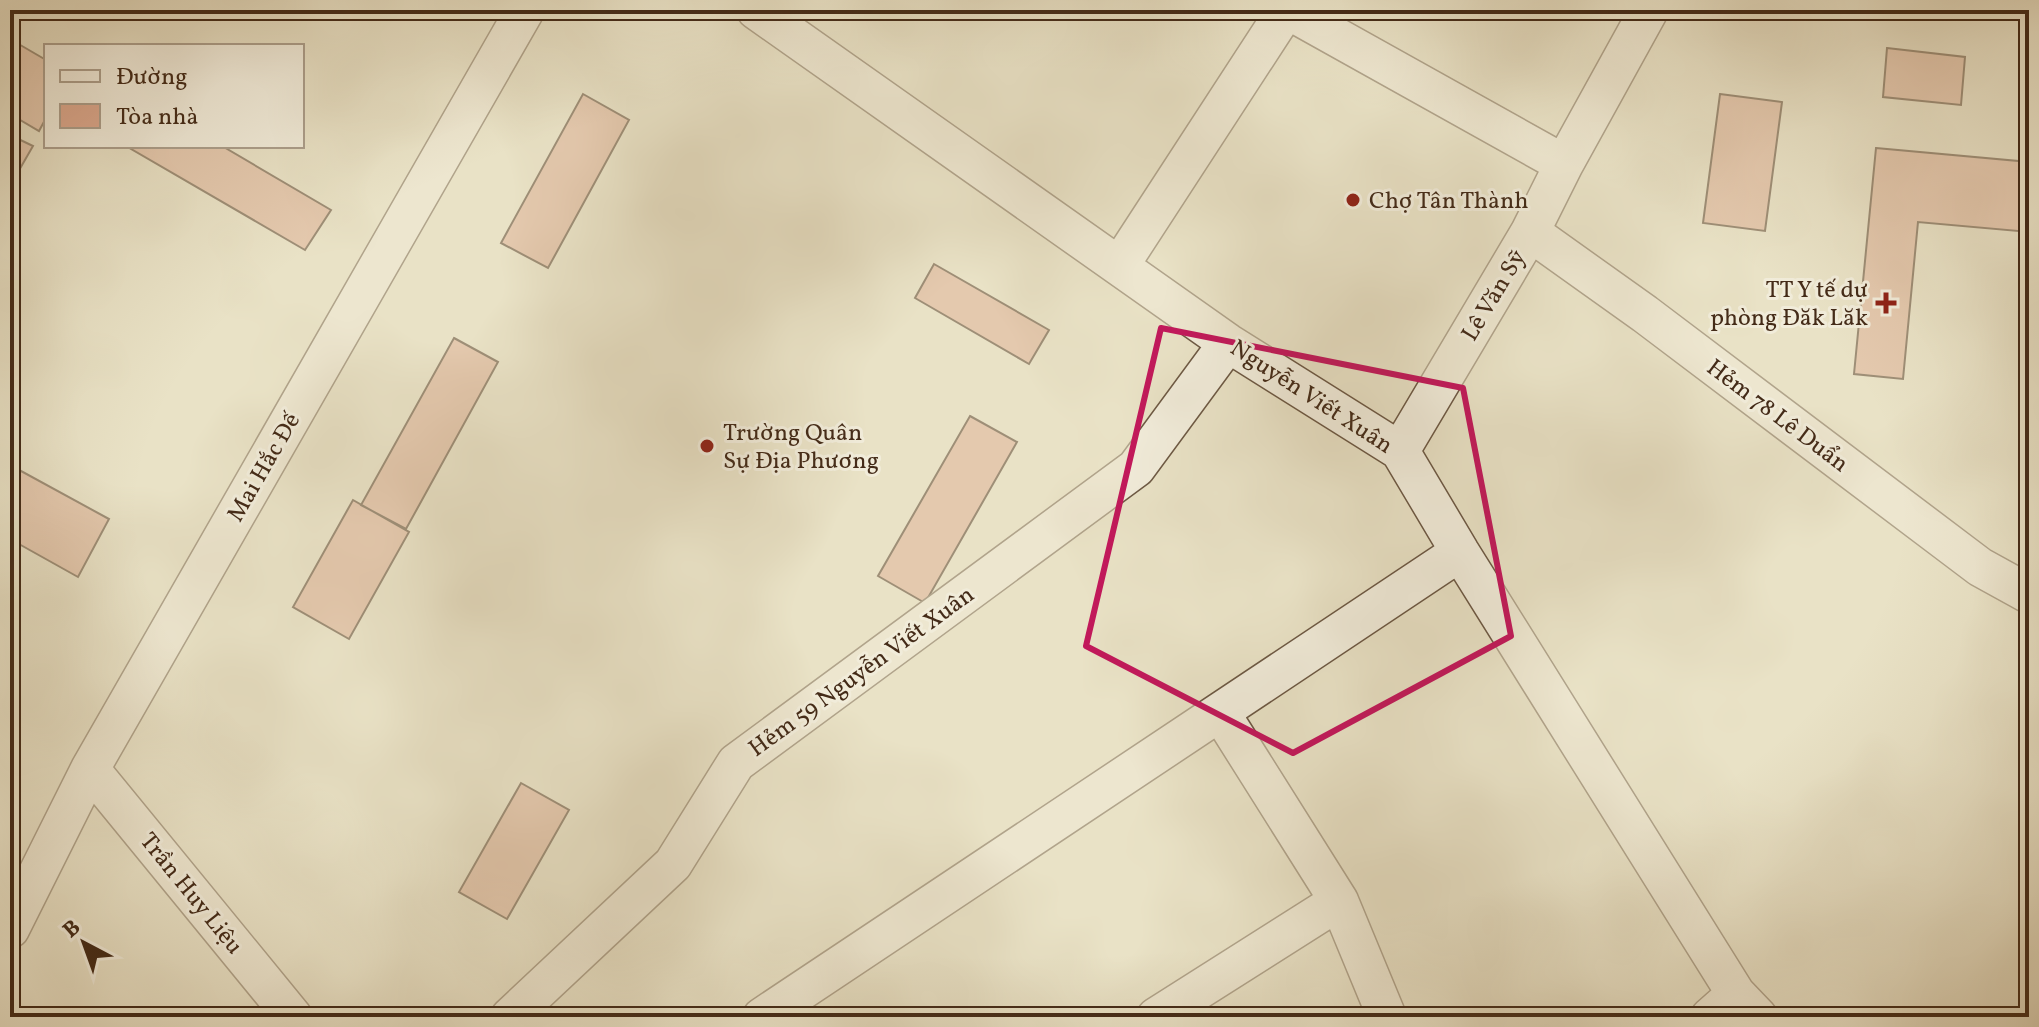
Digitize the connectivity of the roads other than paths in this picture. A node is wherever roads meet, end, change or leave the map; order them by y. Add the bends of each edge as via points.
1 (525, 10) edge
2 (756, 10) edge
3 (1287, 10) edge
4 (1649, 10) edge
5 (1564, 164) junction
6 (1530, 232) junction
7 (1120, 265) junction
8 (1228, 343) junction
9 (1400, 451) junction
10 (1460, 552) junction
11 (2029, 594) edge
12 (1220, 712) junction
13 (90, 769) junction
14 (1339, 901) junction
15 (10, 929) edge
16 (1734, 1009) edge
17 (784, 1011) edge
18 (293, 1017) edge
19 (510, 1017) edge
20 (1156, 1017) edge
21 (1387, 1017) edge

1 - 13 street, Mai Hắc Đế
2 - 7 street, Nguyễn Viết Xuân
3 - 5 street
3 - 7 street
4 - 5 street, Lê Văn Sỹ
5 - 6 street, Lê Văn Sỹ
6 - 9 street, Lê Văn Sỹ
6 - 11 street, Hẻm 78 Lê Duẩn via 1980,567
7 - 8 street, Nguyễn Viết Xuân
8 - 9 street, Nguyễn Viết Xuân
8 - 19 street, Hẻm 59 Nguyễn Viết Xuân via 1136,468 736,763 673,864
9 - 10 street, Nguyễn Viết Xuân
10 - 12 street
10 - 16 street, Nguyễn Viết Xuân
12 - 14 street
12 - 17 street
13 - 15 street, Mai Hắc Đế
13 - 18 street, Trần Huy Liệu
14 - 20 street
14 - 21 street

